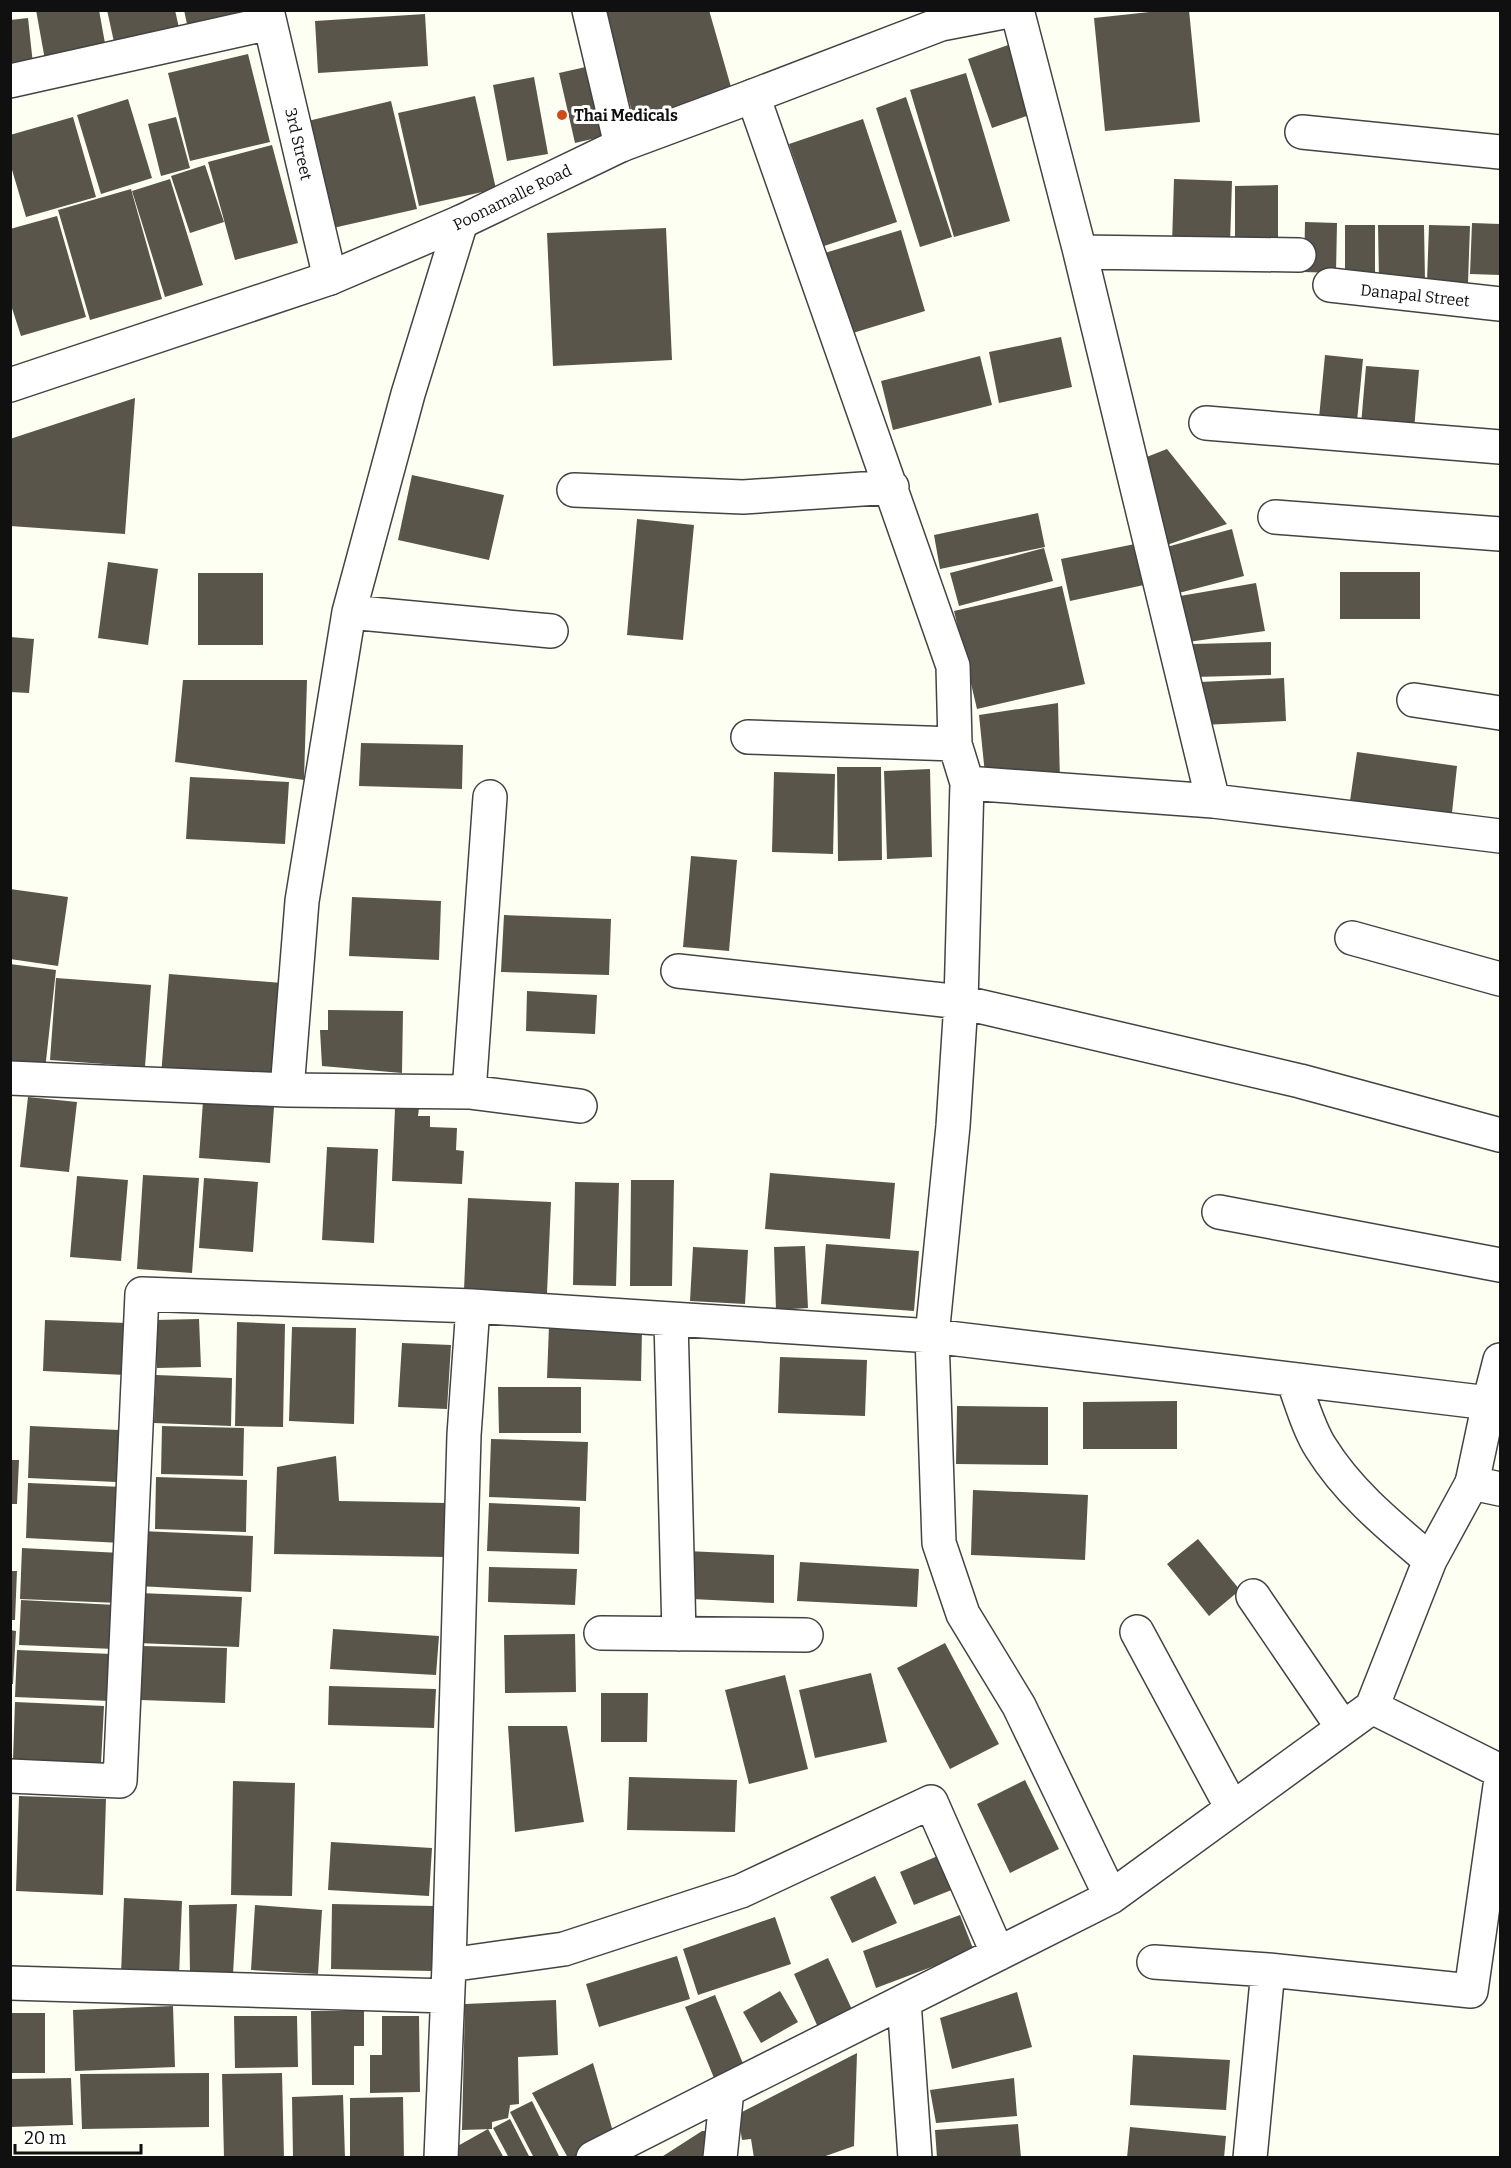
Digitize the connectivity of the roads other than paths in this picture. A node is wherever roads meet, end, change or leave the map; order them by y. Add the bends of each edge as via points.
1 (588, 10) edge
2 (1016, 10) edge
3 (269, 17) edge
4 (940, 17) edge
5 (10, 81) edge
6 (753, 96) junction
7 (1302, 132) dead end
8 (621, 145) junction
9 (1500, 152) edge
10 (461, 222) junction
11 (1079, 248) junction
12 (1299, 255) dead end
13 (330, 278) junction
14 (1330, 285) dead end
15 (1500, 304) edge
16 (10, 385) edge
17 (1206, 423) dead end
18 (1500, 447) edge
19 (892, 487) junction
20 (574, 490) dead end
21 (1275, 517) dead end
22 (1500, 534) edge
23 (349, 612) junction
24 (551, 631) dead end
25 (1414, 700) dead end
26 (1500, 713) edge
27 (748, 737) dead end
28 (956, 744) junction
29 (967, 783) junction
30 (490, 797) dead end
31 (1213, 801) junction
32 (1500, 836) edge
33 (1352, 938) dead end
34 (678, 971) dead end
35 (1500, 980) edge
36 (961, 1002) junction
37 (10, 1078) edge
38 (287, 1090) junction
39 (469, 1092) junction
40 (580, 1106) dead end
41 (1500, 1135) edge
42 (1220, 1212) dead end
43 (1500, 1265) edge
44 (473, 1306) junction
45 (671, 1320) junction
46 (932, 1336) junction
47 (1500, 1360) edge
48 (1293, 1380) junction
49 (1489, 1403) junction
50 (1486, 1486) edge
51 (1430, 1560) junction
52 (1253, 1596) dead end
53 (1137, 1632) dead end
54 (601, 1634) dead end
55 (679, 1634) junction
56 (806, 1635) dead end
57 (1372, 1707) junction
58 (1343, 1728) junction
59 (1500, 1771) edge
60 (10, 1776) edge
61 (1500, 1786) edge
62 (1232, 1808) junction
63 (1111, 1897) junction
64 (998, 1954) junction
65 (1155, 1962) dead end
66 (1268, 1970) junction
67 (448, 1981) junction
68 (10, 1983) edge
69 (904, 2001) junction
70 (727, 2090) junction
71 (441, 2157) edge
72 (592, 2157) edge
73 (720, 2157) edge
74 (915, 2157) edge
75 (1250, 2157) edge

1 - 8 street
2 - 4 street, Poonamalle Road
2 - 11 street
3 - 5 street
3 - 13 street, 3rd Street
4 - 6 street, Poonamalle Road
6 - 8 street, Poonamalle Road
6 - 19 street
7 - 9 street
8 - 10 street, Poonamalle Road
10 - 13 street, Poonamalle Road
10 - 23 street via 408,393
11 - 12 street via 1080,252
11 - 31 street
13 - 16 street, Poonamalle Road
14 - 15 street, Danapal Street
17 - 18 street
19 - 20 street via 743,497
19 - 28 street via 953,666
21 - 22 street
23 - 24 street
23 - 38 street via 302,900
25 - 26 street
27 - 28 street
28 - 29 street
29 - 31 street
29 - 36 street
30 - 39 street
31 - 32 street
33 - 35 street
34 - 36 street
36 - 41 street via 1300,1081
36 - 46 street
37 - 38 street
38 - 39 street
39 - 40 street
42 - 43 street
44 - 45 street
44 - 60 street via 142,1294 120,1781
44 - 67 street via 464,1435
45 - 46 street
45 - 55 street
46 - 48 street
46 - 63 street via 939,1544 963,1614 1019,1706
47 - 49 street
48 - 49 street
48 - 51 street via 1319,1447 1347,1485
49 - 50 street
50 - 51 street
51 - 57 street
52 - 58 street
53 - 62 street
54 - 55 street
55 - 56 street
57 - 58 street
57 - 59 street
58 - 62 street
61 - 66 street via 1471,1991
62 - 63 street
63 - 64 street
64 - 67 street via 931,1802 741,1891 564,1949
64 - 69 street
65 - 66 street
66 - 75 street
67 - 68 street
67 - 71 street
69 - 70 street
69 - 74 street
70 - 72 street
70 - 73 street

